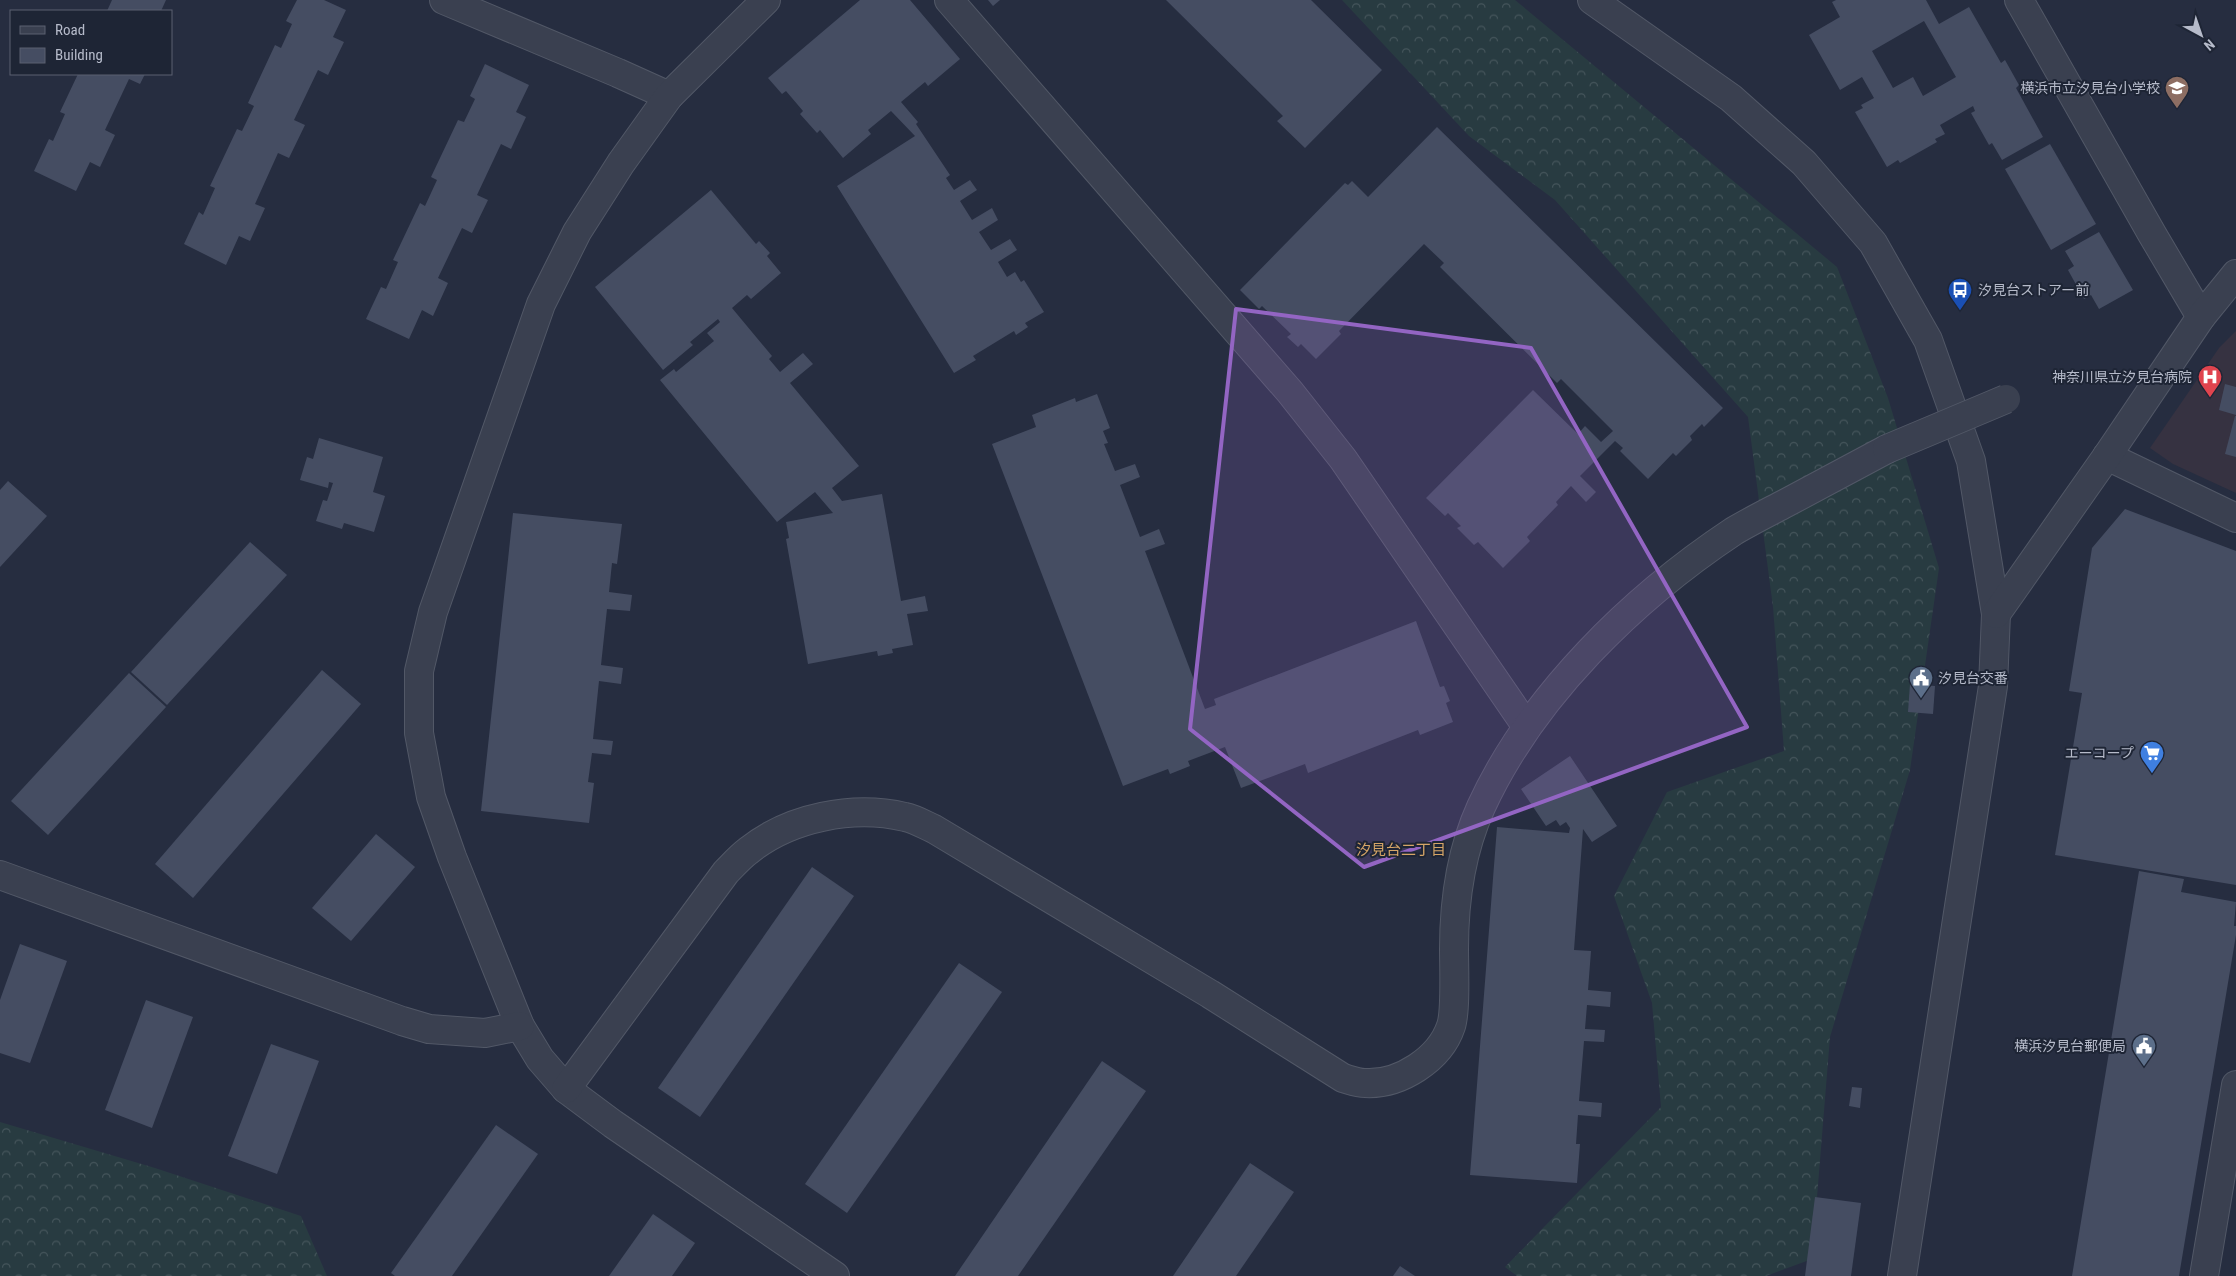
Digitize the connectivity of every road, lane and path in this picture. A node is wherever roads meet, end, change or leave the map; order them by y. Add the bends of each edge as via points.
1 (444, 0) edge
2 (766, 0) edge
3 (949, 0) edge
4 (1592, 0) edge
5 (2019, 0) edge
6 (669, 96) junction
7 (2236, 274) edge
8 (2201, 317) junction
9 (2006, 399) dead end
10 (2106, 456) junction
11 (2236, 518) edge
12 (1996, 614) junction
13 (1528, 727) junction
14 (0, 874) edge
15 (520, 1026) junction
16 (2236, 1085) edge
17 (566, 1089) junction
18 (835, 1276) edge
19 (1902, 1276) edge
20 (2204, 1276) edge

1 - 6 street
2 - 6 street
3 - 13 street via 1290,392 1348,467
4 - 12 street via 1731,98 1804,164 1873,243 1928,340 1971,461
5 - 8 street
6 - 15 street via 620,163 577,232 541,304 433,612 419,671 419,733 431,797
7 - 8 street
8 - 10 street
9 - 13 street, bridge via 1887,448 1735,531 1611,628 1565,678
10 - 11 street
10 - 12 street
12 - 19 street via 1994,686
13 - 17 street via 1495,777 1474,824 1462,862 1454,931 1452,1025 1440,1046 1417,1069 1393,1079 1366,1084 1343,1078 1210,994 934,829 907,817 857,812 782,829 749,850 726,872
14 - 15 street via 429,1029 485,1033
15 - 17 street via 540,1059
16 - 20 street
17 - 18 street

